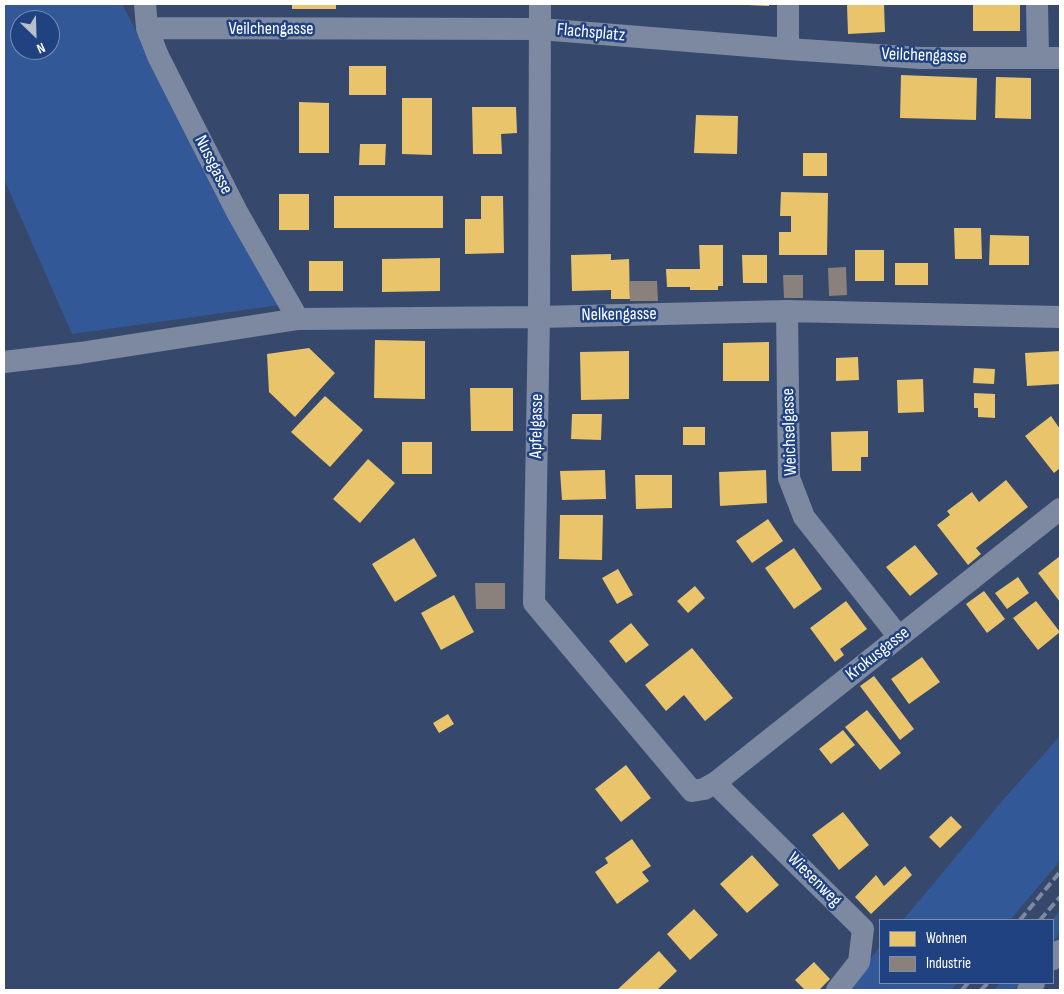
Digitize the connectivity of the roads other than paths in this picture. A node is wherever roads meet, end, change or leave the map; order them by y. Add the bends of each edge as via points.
1 (145, 4) edge
2 (540, 4) edge
3 (788, 4) edge
4 (1038, 4) edge
5 (147, 28) junction
6 (540, 29) junction
7 (394, 30) joint
8 (788, 49) junction
9 (1038, 58) junction
10 (1060, 58) edge
11 (787, 311) junction
12 (538, 316) junction
13 (1060, 317) edge
14 (298, 319) junction
15 (4, 362) edge
16 (1060, 509) edge
17 (899, 637) junction
18 (715, 783) junction
19 (692, 791) joint
20 (836, 990) edge

1 - 5 street, Nussgasse
2 - 6 street, Apfelgasse
3 - 8 street
4 - 9 street
5 - 7 street, Veilchengasse
5 - 14 street, Nussgasse via 237,212
6 - 7 street, Flachsplatz
6 - 8 street, Flachsplatz
6 - 12 street, Apfelgasse
8 - 9 street, Veilchengasse via 921,58
9 - 10 street, Veilchengasse
11 - 12 street, Nelkengasse
11 - 13 street, Nelkengasse
11 - 17 street, Weichselgasse via 789,478 804,517
12 - 14 street, Nelkengasse
12 - 19 street, Apfelgasse via 534,603
14 - 15 street, Nelkengasse
16 - 17 street, Krokusgasse
17 - 18 street, Krokusgasse
18 - 19 street, Krokusgasse
18 - 20 street, Wiesenweg via 863,929 859,962

